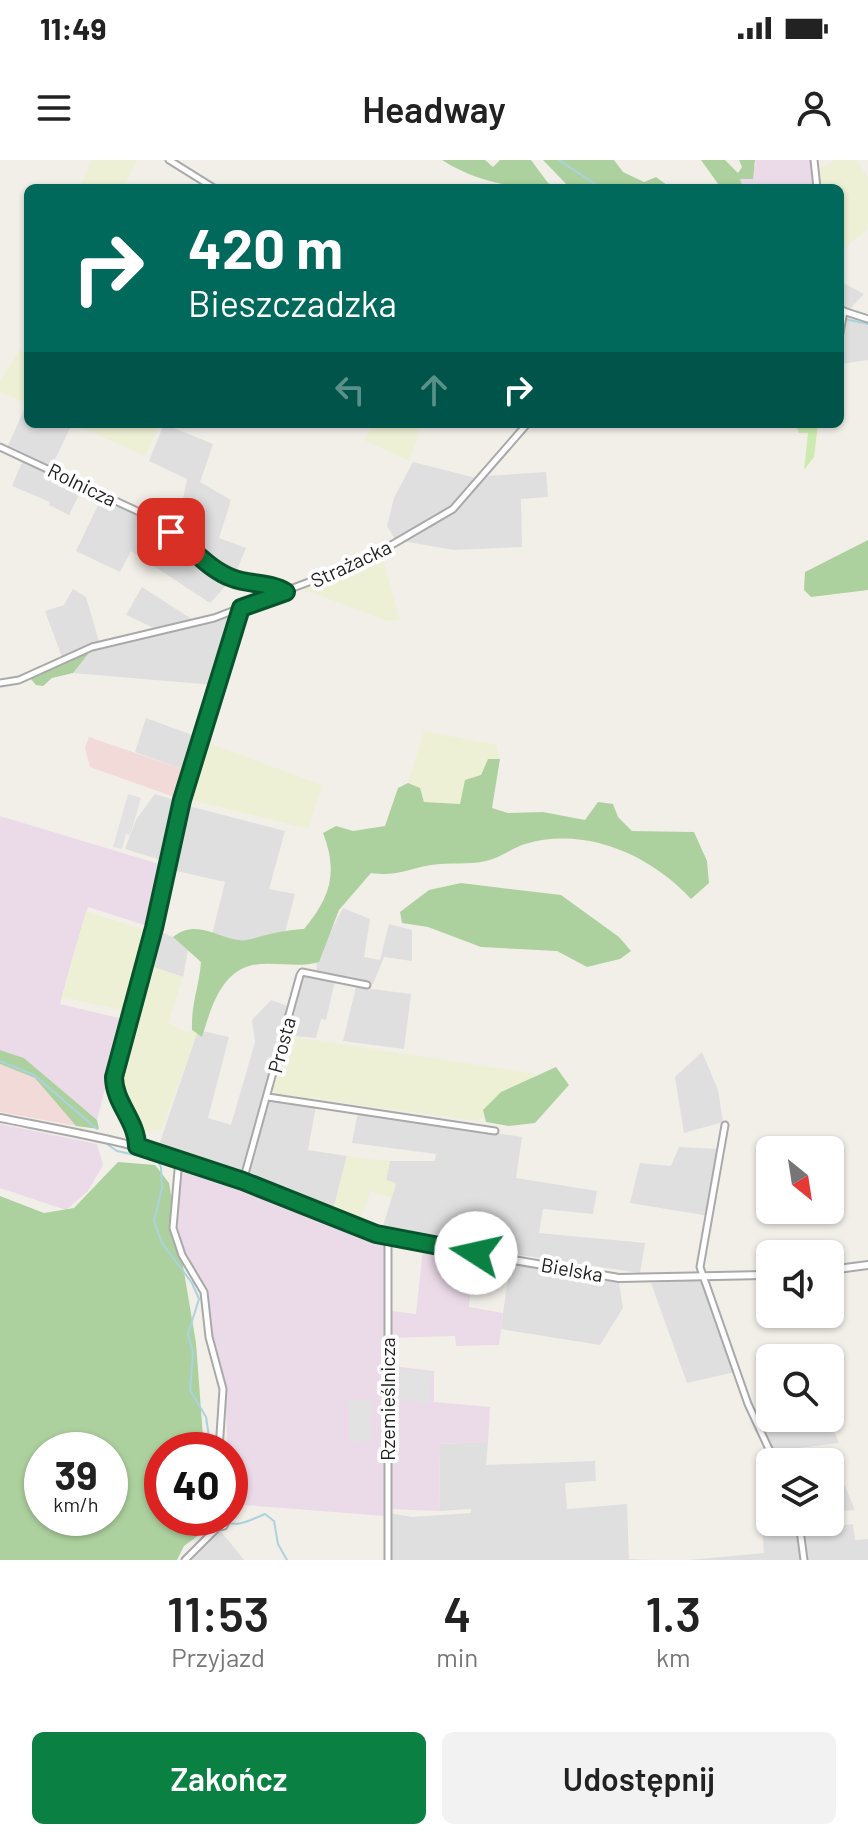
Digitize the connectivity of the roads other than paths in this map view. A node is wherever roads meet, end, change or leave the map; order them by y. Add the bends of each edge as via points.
1 (169, 160) edge
2 (814, 160) edge
3 (208, 184) edge
4 (817, 184) edge
5 (844, 312) edge
6 (868, 319) edge
7 (524, 428) edge
8 (0, 447) edge
9 (286, 592) junction
10 (241, 608) junction
11 (0, 683) edge
12 (367, 985) dead end
13 (268, 1097) junction
14 (0, 1118) edge
15 (725, 1125) dead end
16 (495, 1131) dead end
17 (137, 1146) junction
18 (179, 1159) junction
19 (243, 1181) junction
20 (388, 1237) junction
21 (868, 1265) edge
22 (844, 1268) edge
23 (756, 1275) edge
24 (703, 1277) junction
25 (220, 1432) edge
26 (768, 1448) edge
27 (210, 1536) edge
28 (801, 1536) edge
29 (185, 1560) edge
30 (388, 1560) edge
31 (804, 1560) edge

1 - 3 street
2 - 4 street
5 - 6 street
7 - 9 street, Strażacka via 453,509 364,561
8 - 9 street, Rolnicza via 150,517 223,573
9 - 10 street, Strażacka
10 - 11 street, Strażacka via 92,647 19,680
10 - 17 street via 189,775 115,1071 114,1090 137,1135
12 - 13 street, Prosta via 302,972
13 - 16 street
13 - 19 street, Prosta
14 - 17 street, Bielska
15 - 24 street via 702,1251
17 - 18 street, Bielska
18 - 19 street, Bielska
18 - 25 street via 173,1228 204,1292 223,1389
19 - 20 street, Bielska
20 - 24 street, Bielska via 619,1278
20 - 30 street, Rzemieślnicza
21 - 22 street
23 - 24 street, Bielska
24 - 26 street
27 - 29 street
28 - 31 street

